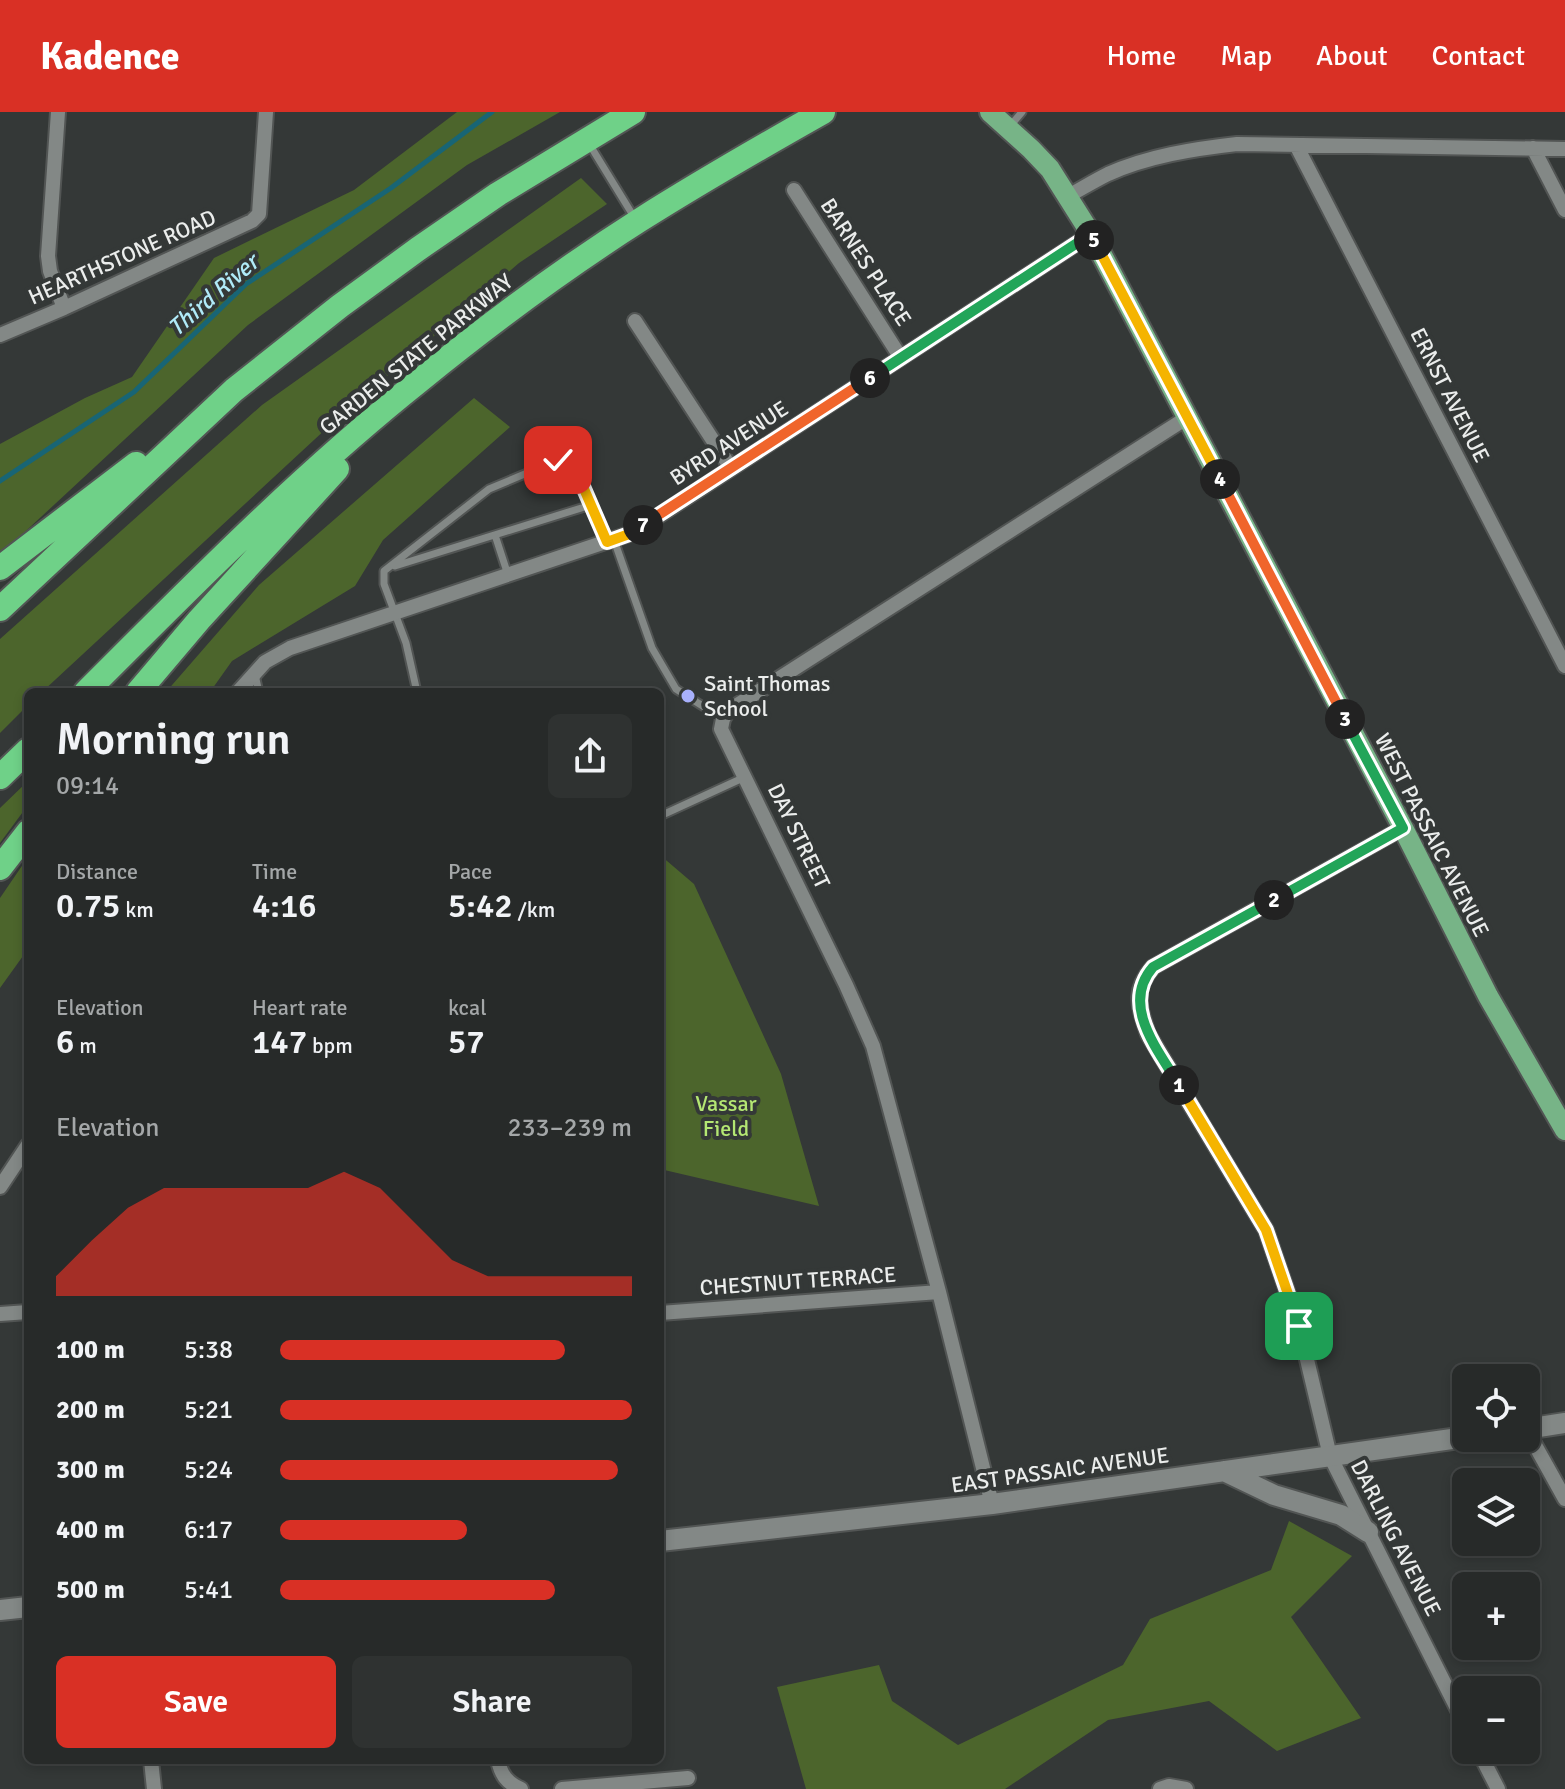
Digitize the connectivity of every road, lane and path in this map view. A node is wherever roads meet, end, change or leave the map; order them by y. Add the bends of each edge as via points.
1 (58, 112) edge
2 (266, 112) edge
3 (633, 112) edge
4 (823, 112) edge
5 (990, 112) edge
6 (1015, 120) edge
7 (586, 139) junction
8 (1296, 145) junction
9 (1533, 148) junction
10 (1565, 149) edge
11 (794, 190) dead end
12 (1068, 196) junction
13 (1565, 210) edge
14 (637, 222) junction
15 (1091, 234) junction
16 (64, 308) junction
17 (635, 321) dead end
18 (0, 335) edge
19 (901, 358) junction
20 (417, 382) junction
21 (234, 390) junction
22 (1188, 417) junction
23 (731, 468) junction
24 (591, 505) junction
25 (495, 535) junction
26 (611, 541) junction
27 (0, 568) edge
28 (389, 568) junction
29 (508, 575) junction
30 (0, 609) edge
31 (394, 613) junction
32 (1565, 666) edge
33 (254, 673) junction
34 (90, 688) edge
35 (141, 688) edge
36 (241, 688) edge
37 (258, 688) edge
38 (416, 688) edge
39 (723, 719) junction
40 (24, 754) edge
41 (0, 777) edge
42 (745, 777) junction
43 (664, 814) edge
44 (1403, 828) junction
45 (24, 837) edge
46 (0, 868) edge
47 (1563, 1123) edge
48 (24, 1151) edge
49 (0, 1187) edge
50 (939, 1292) junction
51 (24, 1312) edge
52 (664, 1313) edge
53 (0, 1314) edge
54 (1565, 1423) edge
55 (1540, 1427) edge
56 (1452, 1439) edge
57 (1539, 1452) edge
58 (1330, 1456) junction
59 (1224, 1471) junction
60 (1565, 1499) edge
61 (992, 1504) junction
62 (1368, 1532) junction
63 (664, 1541) edge
64 (24, 1607) edge
65 (0, 1610) edge
66 (1452, 1698) edge
67 (151, 1764) edge
68 (499, 1764) edge
69 (1485, 1764) edge
70 (688, 1778) dead end
71 (154, 1789) edge
72 (521, 1789) edge
73 (562, 1789) edge
74 (1160, 1789) edge
75 (1186, 1789) edge
76 (1498, 1789) edge

1 - 16 street via 48,256
2 - 16 street, HEARTHSTONE ROAD via 259,214 252,221
3 - 7 highway
4 - 14 highway, GARDEN STATE PARKWAY
5 - 6 main road, WEST PASSAIC AVENUE
6 - 12 main road, WEST PASSAIC AVENUE
7 - 14 lane
7 - 21 highway via 418,249
8 - 9 street
8 - 12 street via 1193,149 1109,174
8 - 32 street, ERNST AVENUE
9 - 10 street
9 - 13 street
11 - 19 street, BARNES PLACE
12 - 15 main road, WEST PASSAIC AVENUE
14 - 20 highway, GARDEN STATE PARKWAY
15 - 19 street, BYRD AVENUE
15 - 22 main road, WEST PASSAIC AVENUE
16 - 18 street, HEARTHSTONE ROAD
17 - 23 street
19 - 23 street, BYRD AVENUE
20 - 34 highway, GARDEN STATE PARKWAY via 219,559
20 - 35 highway
21 - 27 highway
21 - 30 highway
22 - 39 street
22 - 44 main road, WEST PASSAIC AVENUE
23 - 26 street, BYRD AVENUE via 632,533
24 - 25 lane
24 - 26 lane
24 - 28 lane via 578,475 558,460 489,489
25 - 28 lane
25 - 29 lane
26 - 29 street, BYRD AVENUE
26 - 39 lane via 652,648 676,689
28 - 31 lane via 383,577
29 - 31 street, BYRD AVENUE
31 - 33 street, BYRD AVENUE via 290,648
31 - 38 lane
33 - 36 street, BYRD AVENUE
33 - 37 lane
39 - 42 street, DAY STREET via 721,729
40 - 41 highway
42 - 43 lane
42 - 50 street, DAY STREET via 873,1046
44 - 47 main road, WEST PASSAIC AVENUE via 1488,996
44 - 58 street, DARLING AVENUE via 1153,967 1139,995 1148,1034 1266,1230 1299,1326
45 - 46 highway
48 - 49 street
50 - 52 street, CHESTNUT TERRACE
50 - 61 street, DAY STREET
51 - 53 street
54 - 55 main road
56 - 58 main road, EAST PASSAIC AVENUE
57 - 60 street
58 - 59 main road, EAST PASSAIC AVENUE
58 - 62 street, DARLING AVENUE
59 - 61 main road, EAST PASSAIC AVENUE
59 - 62 main road via 1274,1495 1341,1515
61 - 63 main road, EAST PASSAIC AVENUE
62 - 66 street, DARLING AVENUE
64 - 65 main road
67 - 71 street
68 - 72 street via 508,1782
69 - 76 street
70 - 73 street
74 - 75 street

